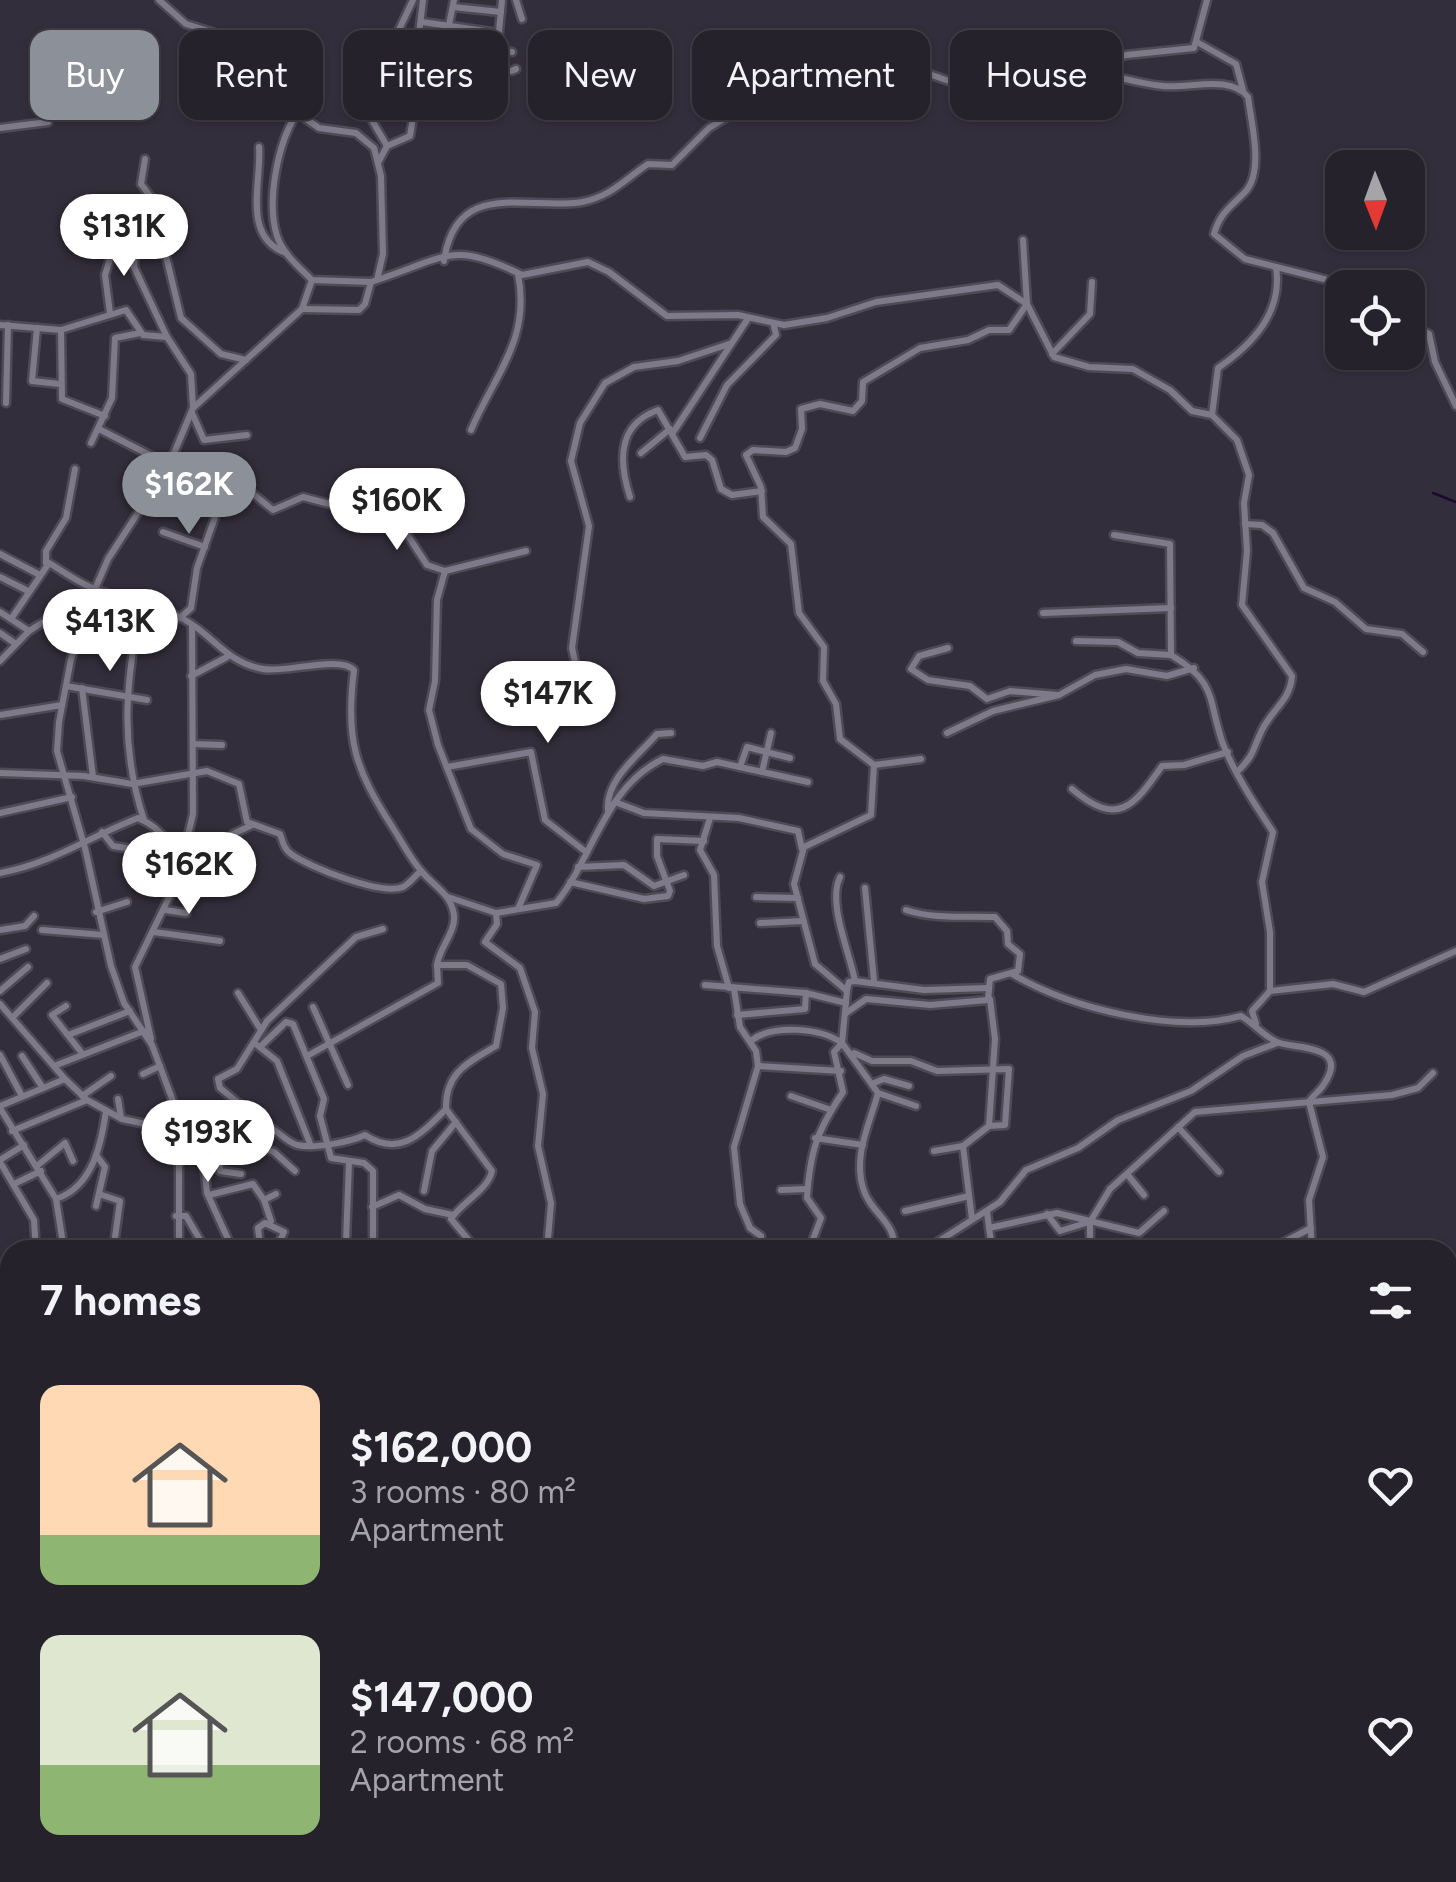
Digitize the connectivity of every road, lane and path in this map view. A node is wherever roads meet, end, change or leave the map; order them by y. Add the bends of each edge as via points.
1 (159, 0) edge
2 (412, 0) edge
3 (424, 0) edge
4 (502, 0) edge
5 (516, 0) edge
6 (1208, 0) edge
7 (454, 4) edge
8 (502, 12) junction
9 (522, 19) dead end
10 (422, 22) junction
11 (449, 26) junction
12 (205, 30) edge
13 (398, 30) edge
14 (420, 30) edge
15 (483, 30) edge
16 (500, 30) edge
17 (1197, 42) junction
18 (508, 52) edge
19 (512, 52) dead end
20 (1122, 56) edge
21 (516, 68) dead end
22 (508, 70) edge
23 (1122, 76) edge
24 (950, 83) edge
25 (1243, 90) junction
26 (293, 120) edge
27 (308, 120) edge
28 (372, 120) edge
29 (413, 120) edge
30 (48, 122) dead end
31 (0, 128) edge
32 (387, 146) junction
33 (259, 148) dead end
34 (144, 158) dead end
35 (379, 161) junction
36 (131, 226) dead end
37 (1023, 240) dead end
38 (114, 249) dead end
39 (287, 254) junction
40 (444, 258) junction
41 (1275, 266) junction
42 (518, 274) junction
43 (312, 280) junction
44 (374, 281) junction
45 (1325, 281) edge
46 (1092, 282) dead end
47 (1027, 304) junction
48 (302, 309) junction
49 (110, 313) junction
50 (748, 320) junction
51 (773, 324) junction
52 (4, 325) edge
53 (37, 328) junction
54 (61, 330) junction
55 (1425, 332) edge
56 (140, 333) junction
57 (167, 337) junction
58 (729, 344) junction
59 (1052, 354) junction
60 (246, 360) junction
61 (60, 384) junction
62 (6, 403) dead end
63 (1456, 406) edge
64 (192, 410) junction
65 (1212, 414) junction
66 (105, 416) junction
67 (98, 429) junction
68 (470, 430) dead end
69 (671, 431) junction
70 (247, 434) dead end
71 (700, 438) dead end
72 (91, 442) dead end
73 (174, 453) junction
74 (641, 453) dead end
75 (168, 464) junction
76 (75, 469) dead end
77 (230, 475) junction
78 (762, 491) junction
79 (630, 498) dead end
80 (1245, 524) junction
81 (163, 532) dead end
82 (1114, 534) dead end
83 (205, 547) junction
84 (526, 550) dead end
85 (0, 554) edge
86 (46, 563) junction
87 (445, 571) junction
88 (38, 574) junction
89 (0, 577) edge
90 (94, 590) junction
91 (28, 591) junction
92 (141, 601) junction
93 (1171, 608) junction
94 (0, 612) edge
95 (1042, 613) dead end
96 (180, 618) junction
97 (11, 619) junction
98 (192, 626) junction
99 (29, 631) junction
100 (0, 633) edge
101 (1076, 641) dead end
102 (16, 644) junction
103 (948, 648) dead end
104 (1423, 652) dead end
105 (1171, 655) junction
106 (227, 657) junction
107 (0, 661) edge
108 (1195, 668) junction
109 (191, 676) junction
110 (66, 686) junction
111 (82, 688) junction
112 (124, 694) junction
113 (1059, 695) junction
114 (147, 700) dead end
115 (62, 705) junction
116 (0, 715) edge
117 (587, 715) dead end
118 (671, 733) dead end
119 (771, 733) dead end
120 (947, 733) dead end
121 (193, 744) junction
122 (222, 746) dead end
123 (768, 751) junction
124 (1228, 752) junction
125 (790, 758) dead end
126 (920, 759) dead end
127 (874, 766) junction
128 (740, 767) junction
129 (448, 768) junction
130 (194, 770) junction
131 (1238, 770) junction
132 (762, 772) junction
133 (0, 773) edge
134 (66, 776) junction
135 (93, 777) junction
136 (808, 782) dead end
137 (132, 784) junction
138 (1072, 790) dead end
139 (72, 797) junction
140 (615, 802) junction
141 (608, 810) junction
142 (0, 814) edge
143 (710, 818) junction
144 (144, 820) junction
145 (253, 825) junction
146 (102, 832) junction
147 (83, 841) junction
148 (704, 842) junction
149 (802, 850) junction
150 (586, 852) junction
151 (165, 855) junction
152 (175, 856) junction
153 (578, 867) junction
154 (421, 871) junction
155 (0, 873) edge
156 (159, 874) dead end
157 (179, 874) junction
158 (684, 874) dead end
159 (840, 877) dead end
160 (570, 882) junction
161 (668, 884) junction
162 (865, 888) dead end
163 (448, 897) junction
164 (756, 898) dead end
165 (798, 898) junction
166 (127, 902) dead end
167 (518, 909) junction
168 (165, 910) junction
169 (906, 910) dead end
170 (96, 912) junction
171 (186, 913) dead end
172 (496, 913) junction
173 (34, 916) dead end
174 (804, 921) junction
175 (760, 923) dead end
176 (383, 929) dead end
177 (0, 930) edge
178 (42, 930) dead end
179 (154, 932) junction
180 (104, 935) junction
181 (220, 942) dead end
182 (26, 949) dead end
183 (1456, 951) edge
184 (0, 960) edge
185 (437, 965) junction
186 (28, 967) dead end
187 (1012, 974) junction
188 (855, 981) junction
189 (874, 982) junction
190 (46, 983) dead end
191 (705, 985) dead end
192 (731, 988) junction
193 (988, 988) junction
194 (0, 991) edge
195 (847, 991) junction
196 (1270, 991) junction
197 (238, 993) dead end
198 (806, 993) junction
199 (990, 999) junction
200 (846, 1002) junction
201 (0, 1004) edge
202 (66, 1006) dead end
203 (313, 1007) dead end
204 (130, 1012) junction
205 (7, 1014) edge
206 (845, 1014) junction
207 (737, 1016) junction
208 (1256, 1024) junction
209 (144, 1030) junction
210 (262, 1030) junction
211 (68, 1035) junction
212 (752, 1040) junction
213 (1278, 1043) junction
214 (152, 1045) junction
215 (258, 1046) junction
216 (332, 1046) junction
217 (845, 1046) junction
218 (81, 1052) junction
219 (0, 1055) edge
220 (22, 1056) dead end
221 (306, 1056) junction
222 (54, 1066) junction
223 (160, 1066) junction
224 (758, 1066) junction
225 (841, 1071) junction
226 (993, 1071) junction
227 (1433, 1072) dead end
228 (143, 1074) dead end
229 (111, 1076) dead end
230 (65, 1079) junction
231 (874, 1083) junction
232 (348, 1085) dead end
233 (909, 1086) dead end
234 (43, 1088) junction
235 (878, 1094) junction
236 (22, 1096) junction
237 (791, 1096) dead end
238 (84, 1098) junction
239 (118, 1100) dead end
240 (1310, 1105) junction
241 (916, 1106) dead end
242 (0, 1108) edge
243 (446, 1109) junction
244 (832, 1110) junction
245 (106, 1111) junction
246 (122, 1119) junction
247 (250, 1121) junction
248 (456, 1122) junction
249 (4, 1125) edge
250 (989, 1126) junction
251 (1178, 1127) junction
252 (12, 1131) junction
253 (178, 1135) junction
254 (815, 1138) junction
255 (324, 1144) junction
256 (24, 1145) junction
257 (311, 1146) junction
258 (863, 1146) junction
259 (963, 1146) junction
260 (202, 1148) junction
261 (934, 1151) dead end
262 (96, 1155) junction
263 (218, 1156) junction
264 (73, 1160) dead end
265 (0, 1161) edge
266 (349, 1162) junction
267 (40, 1168) junction
268 (295, 1171) dead end
269 (1219, 1172) dead end
270 (241, 1174) dead end
271 (1126, 1174) junction
272 (16, 1182) junction
273 (808, 1189) junction
274 (781, 1190) dead end
275 (424, 1191) dead end
276 (99, 1194) junction
277 (276, 1194) dead end
278 (209, 1195) junction
279 (1144, 1195) dead end
280 (969, 1196) junction
281 (56, 1199) junction
282 (264, 1200) junction
283 (96, 1206) dead end
284 (372, 1207) junction
285 (1164, 1211) dead end
286 (905, 1212) dead end
287 (987, 1212) junction
288 (1047, 1214) junction
289 (453, 1215) junction
290 (176, 1216) junction
291 (972, 1220) junction
292 (1090, 1222) junction
293 (283, 1228) dead end
294 (990, 1228) junction
295 (1311, 1228) junction
296 (35, 1240) edge
297 (63, 1240) edge
298 (115, 1240) edge
299 (177, 1240) edge
300 (200, 1240) edge
301 (229, 1240) edge
302 (259, 1240) edge
303 (280, 1240) edge
304 (346, 1240) edge
305 (373, 1240) edge
306 (473, 1240) edge
307 (548, 1240) edge
308 (761, 1240) edge
309 (814, 1240) edge
310 (892, 1240) edge
311 (941, 1240) edge
312 (991, 1240) edge
313 (1090, 1240) edge
314 (1288, 1240) edge
315 (1312, 1240) edge
316 (0, 1580) edge
317 (0, 1591) edge

1 - 12 street via 186,24
2 - 13 street
3 - 10 street
4 - 8 street
5 - 9 street
6 - 17 street
7 - 8 street
7 - 11 street
8 - 16 street
10 - 11 street
10 - 14 street
11 - 15 street
17 - 20 street via 1187,50
17 - 25 street via 1236,64
18 - 19 street
21 - 22 street
23 - 25 street via 1161,86
24 - 40 street via 889,60 843,68 755,100 709,128 672,165 648,164 617,191 582,202 505,200 478,208 463,216
25 - 41 street via 1254,161 1250,184 1222,212 1214,234 1245,259
26 - 39 street via 284,134 277,179 276,232
27 - 35 street via 356,133
28 - 32 street
29 - 32 street via 410,136
30 - 31 street
32 - 35 street
33 - 39 street via 256,208 264,237
34 - 60 street via 141,184 164,210 164,248 182,318 221,354
35 - 44 street via 383,254
36 - 57 street via 134,267
37 - 47 street
38 - 49 street via 106,275
39 - 43 street
40 - 42 street via 470,252
40 - 44 street
41 - 45 street
41 - 65 street via 1277,300 1256,334 1218,368
42 - 50 street via 588,262 667,316
42 - 68 street via 518,341
43 - 44 street
43 - 48 street
44 - 48 street via 358,310
46 - 59 street via 1090,314
47 - 51 street via 989,283 876,302 804,324
47 - 59 street
47 - 78 street via 1009,330 920,348 866,380 854,411 820,404 801,409 795,448 746,455
48 - 60 street
49 - 54 street
49 - 56 street via 128,311
50 - 51 street
50 - 58 street
51 - 71 street via 776,335 727,386
52 - 53 street
52 - 62 street
53 - 54 street
53 - 61 street via 32,381
54 - 61 street
55 - 63 street
56 - 57 street
56 - 66 street via 115,338
57 - 64 street via 191,374
58 - 69 street
58 - 117 street via 634,368 605,384 580,423 572,461 590,526 572,648
59 - 65 street via 1089,368 1133,369 1192,410
60 - 64 street
61 - 66 street via 65,401
64 - 70 street via 204,440
64 - 73 street
65 - 80 street via 1237,440 1248,468
66 - 67 street
67 - 72 street
67 - 75 street
69 - 74 street
69 - 78 street via 685,457 712,460 720,490
69 - 79 street via 658,410 625,439 620,468
73 - 75 street
73 - 77 street via 196,474
75 - 90 street
76 - 86 street via 66,518
77 - 83 street
77 - 87 street via 272,510 303,498 342,507 377,498 427,565
78 - 127 street via 763,517 784,535 796,560 800,613 824,647 823,680 836,704 838,734
80 - 104 street via 1273,533 1304,588 1335,602 1366,629 1402,634
80 - 131 street via 1242,605 1292,676 1288,698
81 - 83 street
82 - 93 street via 1169,541
83 - 96 street via 190,608
84 - 87 street
85 - 88 street
86 - 88 street
86 - 90 street
87 - 129 street via 429,710
88 - 91 street
89 - 91 street
90 - 92 street
90 - 99 street
90 - 110 street
91 - 97 street
92 - 96 street
92 - 112 street
93 - 95 street
93 - 105 street
94 - 97 street
96 - 98 street
97 - 99 street
98 - 106 street
98 - 109 street
99 - 102 street
100 - 102 street
101 - 105 street via 1118,642 1138,653
102 - 107 street
103 - 113 street via 919,656 910,667 928,680 970,686 987,699 1010,691
105 - 108 street
106 - 109 street
106 - 154 street via 276,670 350,664 352,751 362,780
108 - 113 street via 1167,676 1114,670
108 - 124 street
109 - 121 street
110 - 111 street
110 - 115 street
111 - 112 street
111 - 135 street
112 - 114 street
112 - 137 street
113 - 120 street via 992,711
115 - 116 street
115 - 134 street via 56,744
118 - 141 street via 657,734 634,757 614,783
119 - 123 street
121 - 122 street
121 - 130 street
123 - 125 street
123 - 128 street via 747,747
123 - 132 street
124 - 131 street
124 - 138 street via 1162,766 1124,810 1099,806
126 - 127 street
127 - 149 street via 870,815
128 - 132 street
128 - 140 street via 663,759
129 - 150 street via 531,752 545,820
129 - 167 street via 472,830 503,854 537,865
130 - 137 street
130 - 145 street via 240,784
130 - 157 street via 193,814
131 - 196 street via 1274,832 1262,882
132 - 136 street
133 - 134 street
134 - 135 street
134 - 139 street
135 - 137 street
137 - 144 street
139 - 142 street
139 - 147 street
140 - 141 street
140 - 143 street via 644,813
141 - 150 street
143 - 148 street
143 - 149 street via 800,832
144 - 146 street
144 - 152 street
145 - 154 street via 280,834 288,852 335,876 398,888
145 - 157 street via 233,834 201,876
146 - 147 street
146 - 151 street via 112,846
147 - 155 street via 56,858
147 - 170 street
148 - 161 street via 657,840
148 - 192 street via 700,853 714,875 717,946
149 - 165 street via 794,884
150 - 153 street
151 - 152 street
151 - 156 street
152 - 157 street
153 - 160 street
153 - 161 street via 620,865 650,885
154 - 163 street
157 - 168 street
158 - 161 street
159 - 188 street via 839,932
160 - 161 street via 644,899 668,896
160 - 167 street via 551,907
162 - 189 street
163 - 172 street
163 - 185 street via 454,923
164 - 165 street
165 - 174 street
166 - 170 street
167 - 172 street
168 - 171 street
168 - 179 street
169 - 187 street via 924,918 997,918 1020,954
170 - 180 street
172 - 307 street via 485,942 520,968 535,1012 532,1048 543,1094 539,1152 551,1203
173 - 177 street via 25,926
174 - 175 street
174 - 195 street via 815,964
176 - 210 street via 356,937
178 - 180 street
179 - 181 street
179 - 214 street via 134,974
180 - 204 street
182 - 184 street
183 - 196 street via 1370,991 1333,984
185 - 216 street via 438,983
185 - 243 street via 467,965 491,976 500,984 503,1008 496,1046 458,1069
186 - 194 street
187 - 193 street via 990,979
187 - 208 street via 1133,1016 1170,1022 1241,1016
188 - 189 street
188 - 195 street
189 - 193 street via 924,990
190 - 205 street
191 - 192 street
192 - 198 street
192 - 207 street
193 - 199 street
195 - 200 street
196 - 208 street via 1252,1012
197 - 210 street
198 - 200 street
198 - 207 street via 804,1009
199 - 206 street via 866,999
199 - 226 street
200 - 206 street
201 - 205 street
202 - 211 street via 52,1016
203 - 216 street
204 - 209 street
204 - 211 street
205 - 222 street
206 - 217 street
207 - 212 street
208 - 213 street
209 - 214 street
209 - 218 street
210 - 215 street
211 - 218 street
212 - 217 street via 812,1031
212 - 224 street
213 - 240 street via 1311,1046 1327,1058 1326,1081
213 - 287 street via 1026,1170
214 - 223 street
215 - 221 street via 290,1020
215 - 247 street via 217,1083 248,1110
215 - 257 street via 277,1061
216 - 221 street
216 - 232 street
217 - 225 street via 834,1052
217 - 226 street via 872,1061
217 - 231 street
218 - 222 street
219 - 236 street
220 - 234 street
221 - 255 street via 324,1099
222 - 230 street
223 - 228 street
223 - 253 street via 178,1112
224 - 225 street
224 - 308 street via 734,1147 740,1204
225 - 244 street via 843,1092
226 - 250 street
226 - 250 street via 1010,1069 1005,1125
227 - 240 street via 1404,1093
229 - 238 street
230 - 234 street
230 - 238 street
231 - 233 street
231 - 235 street
234 - 236 street
235 - 241 street
235 - 258 street
236 - 242 street
237 - 244 street
238 - 245 street
238 - 252 street
239 - 246 street
240 - 251 street via 1200,1111
240 - 295 street via 1322,1157 1309,1200
242 - 249 street
243 - 248 street
243 - 255 street via 404,1144 386,1145 365,1135
244 - 254 street
245 - 246 street
245 - 262 street
246 - 253 street via 165,1126
247 - 257 street
247 - 260 street via 218,1130
248 - 275 street via 432,1152
248 - 289 street via 492,1171 488,1184
249 - 252 street
250 - 259 street
251 - 269 street
251 - 271 street
252 - 256 street
253 - 260 street
253 - 290 street
254 - 258 street
254 - 273 street
255 - 257 street
255 - 266 street via 333,1160
256 - 265 street
256 - 267 street
258 - 310 street via 863,1189 890,1225
259 - 261 street
259 - 280 street
260 - 263 street
260 - 278 street
262 - 276 street via 105,1162
262 - 281 street via 78,1189
263 - 268 street via 238,1157 259,1147
263 - 270 street via 220,1171
264 - 267 street via 65,1143
265 - 272 street
266 - 284 street via 372,1168
266 - 304 street
267 - 272 street
267 - 281 street
271 - 279 street
271 - 292 street
272 - 296 street via 34,1220
273 - 274 street
273 - 309 street via 809,1204 822,1218
276 - 283 street
276 - 298 street via 120,1200
277 - 282 street
278 - 282 street via 253,1184
278 - 301 street
280 - 286 street
280 - 291 street
281 - 297 street
282 - 293 street via 268,1219
284 - 289 street via 399,1195
284 - 305 street
285 - 292 street via 1138,1233
287 - 291 street
287 - 294 street
288 - 292 street
288 - 292 street via 1060,1231
288 - 294 street
289 - 306 street via 452,1224
290 - 299 street
290 - 300 street via 186,1216
291 - 311 street
292 - 313 street
294 - 312 street
295 - 314 street
295 - 315 street
302 - 303 street via 262,1224 270,1223 284,1232
316 - 317 street

